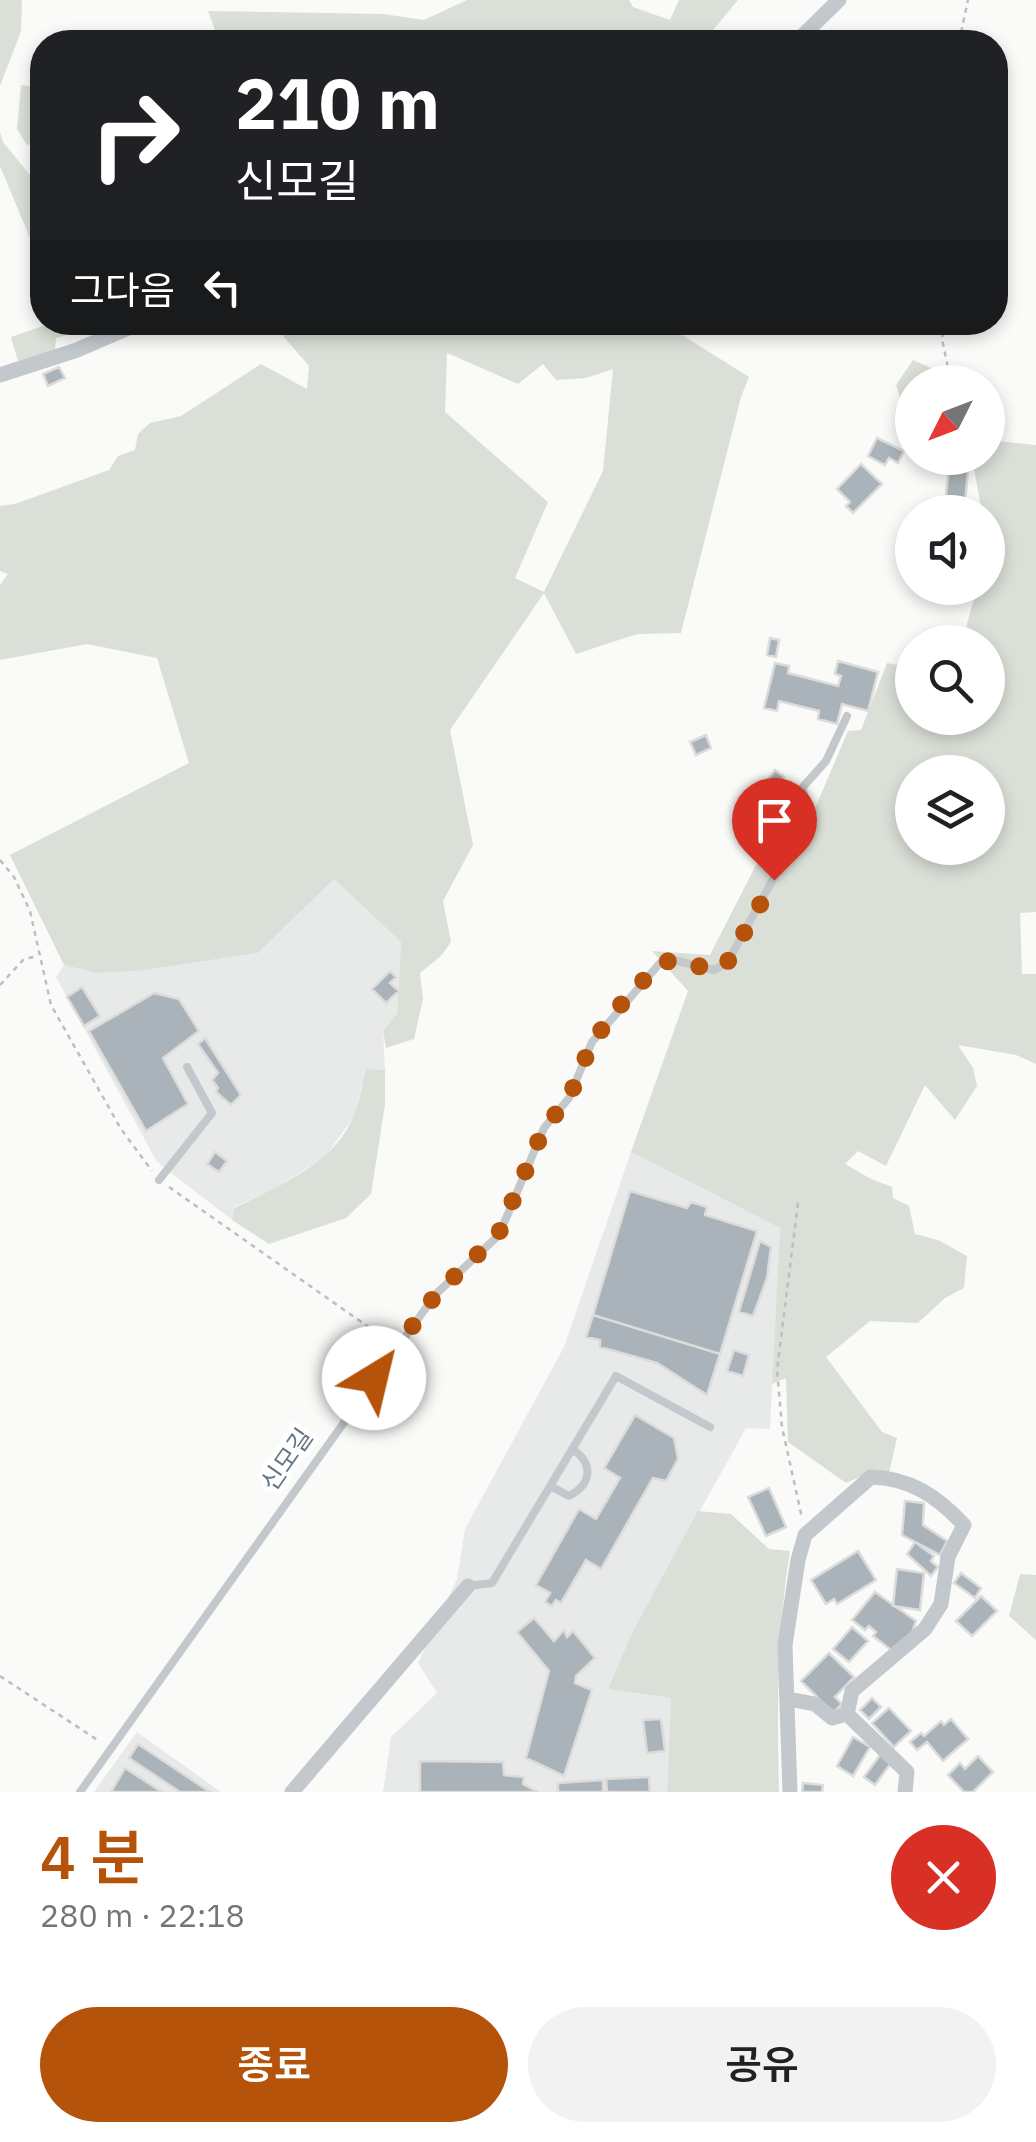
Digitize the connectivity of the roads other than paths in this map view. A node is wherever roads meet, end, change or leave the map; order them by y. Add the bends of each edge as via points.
1 (839, 0) edge
2 (808, 30) edge
3 (112, 335) edge
4 (0, 375) edge
5 (847, 716) dead end
6 (187, 1067) dead end
7 (159, 1180) road end
8 (710, 1427) dead end
9 (572, 1449) junction
10 (550, 1486) junction
11 (468, 1586) joint
12 (788, 1699) junction
13 (847, 1714) junction
14 (80, 1792) edge
15 (292, 1792) edge
16 (790, 1792) edge
17 (905, 1792) edge

1 - 2 street
3 - 4 street
5 - 14 lane, 신모길 via 826,760 802,788 810,812 727,963 714,970 660,963 592,1042 569,1098 544,1128 498,1235 437,1293 396,1347
6 - 7 lane via 212,1113
8 - 9 lane via 616,1376
9 - 10 lane
9 - 10 lane via 584,1456 590,1474 569,1496
10 - 11 lane via 492,1583
11 - 15 street
12 - 13 street via 815,1704 832,1718
12 - 13 street via 785,1646 805,1534 871,1477 896,1478 923,1490 964,1524 948,1557 941,1604 925,1629 852,1691
12 - 16 street
13 - 17 street via 907,1772

